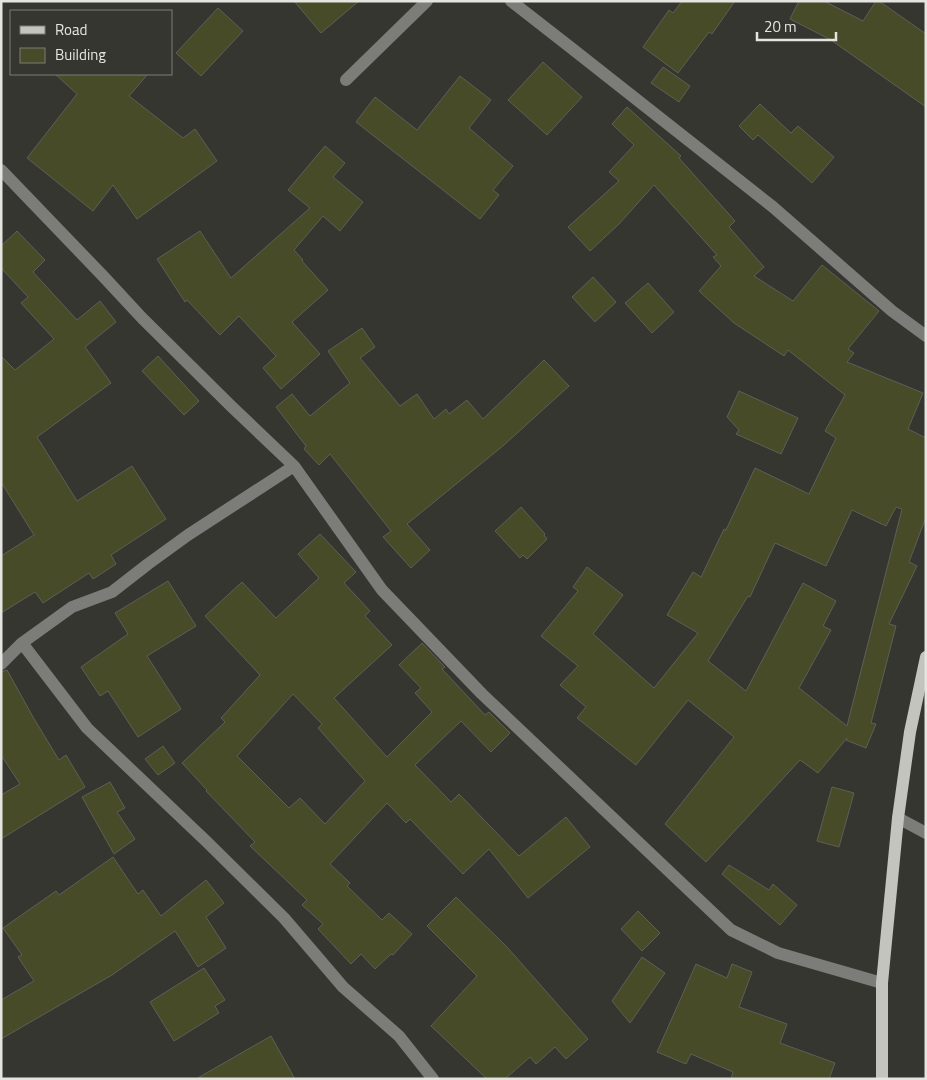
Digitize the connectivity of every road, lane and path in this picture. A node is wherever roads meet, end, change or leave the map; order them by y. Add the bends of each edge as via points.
1 (427, 1) edge
2 (511, 1) edge
3 (346, 80) dead end
4 (1, 170) edge
5 (926, 336) edge
6 (294, 466) junction
7 (22, 643) junction
8 (926, 657) edge
9 (1, 664) edge
10 (898, 818) junction
11 (926, 833) edge
12 (882, 983) junction
13 (433, 1079) edge
14 (882, 1079) edge

1 - 3 street
2 - 5 street via 773,207 892,311
4 - 6 street via 142,318
6 - 7 street via 188,535 112,592 72,607
6 - 12 street via 382,590 482,694 731,930 778,953
7 - 9 street
7 - 13 street via 87,728 284,918 343,986 400,1036
8 - 10 main road via 910,732
10 - 11 street
10 - 12 main road
12 - 14 main road

